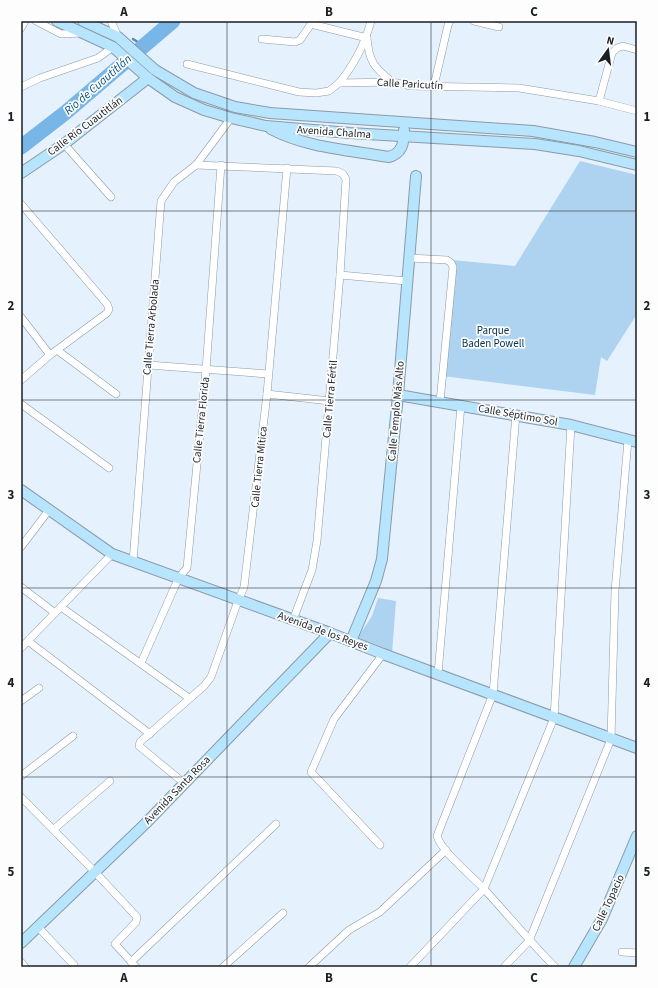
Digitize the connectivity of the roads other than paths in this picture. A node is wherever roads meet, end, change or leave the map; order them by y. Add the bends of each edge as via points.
1 (25, 21) edge
2 (36, 21) edge
3 (57, 21) edge
4 (83, 21) edge
5 (112, 21) edge
6 (372, 21) edge
7 (450, 21) edge
8 (474, 21) edge
9 (499, 27) dead end
10 (21, 28) edge
11 (83, 33) junction
12 (116, 34) junction
13 (367, 38) junction
14 (262, 39) dead end
15 (113, 47) junction
16 (637, 50) edge
17 (135, 59) junction
18 (187, 64) dead end
19 (148, 78) junction
20 (392, 82) junction
21 (339, 84) junction
22 (434, 86) junction
23 (21, 87) edge
24 (599, 101) junction
25 (637, 111) edge
26 (231, 118) junction
27 (404, 122) junction
28 (266, 126) junction
29 (404, 136) junction
30 (64, 144) junction
31 (637, 152) edge
32 (196, 165) junction
33 (222, 165) junction
34 (637, 165) edge
35 (287, 168) junction
36 (21, 173) edge
37 (416, 176) dead end
38 (111, 197) dead end
39 (21, 204) edge
40 (410, 258) junction
41 (340, 275) junction
42 (406, 281) junction
43 (21, 317) edge
44 (57, 350) junction
45 (50, 355) junction
46 (148, 365) junction
47 (206, 370) junction
48 (268, 374) junction
49 (21, 380) edge
50 (116, 394) dead end
51 (267, 394) junction
52 (398, 395) junction
53 (330, 401) junction
54 (440, 402) junction
55 (21, 404) edge
56 (461, 405) junction
57 (516, 414) junction
58 (571, 425) junction
59 (633, 441) edge
60 (110, 468) dead end
61 (21, 490) edge
62 (49, 510) junction
63 (21, 547) edge
64 (112, 554) junction
65 (133, 562) junction
66 (179, 577) junction
67 (21, 587) edge
68 (238, 600) junction
69 (61, 607) junction
70 (55, 613) junction
71 (293, 620) junction
72 (330, 633) junction
73 (28, 641) junction
74 (351, 641) junction
75 (21, 648) edge
76 (383, 654) junction
77 (141, 663) junction
78 (438, 674) junction
79 (39, 688) dead end
80 (493, 694) junction
81 (190, 698) junction
82 (21, 701) edge
83 (554, 718) junction
84 (150, 734) junction
85 (73, 736) dead end
86 (611, 739) junction
87 (637, 748) edge
88 (21, 776) edge
89 (110, 781) dead end
90 (184, 783) junction
91 (21, 798) edge
92 (276, 824) dead end
93 (54, 830) junction
94 (637, 836) edge
95 (380, 845) dead end
96 (446, 850) junction
97 (633, 856) edge
98 (94, 871) junction
99 (484, 889) junction
100 (283, 913) dead end
101 (37, 926) junction
102 (529, 941) junction
103 (21, 943) edge
104 (622, 952) dead end
105 (637, 953) edge
106 (21, 962) edge
107 (74, 965) dead end
108 (134, 965) edge
109 (25, 967) edge
110 (223, 967) edge
111 (309, 967) edge
112 (410, 967) edge
113 (504, 967) edge
114 (555, 967) edge
115 (574, 967) edge

1 - 10 street
2 - 11 street via 61,34
3 - 11 street, Avenida Chalma
4 - 12 street, Avenida Chalma
5 - 12 street
6 - 13 street
7 - 22 street
8 - 9 street
11 - 15 street, Avenida Chalma
12 - 17 street, Avenida Chalma via 130,47
13 - 14 street via 311,24 296,42
13 - 20 street via 370,61
13 - 21 street via 350,71
15 - 17 street, Avenida Chalma via 123,55
15 - 23 street via 98,58
16 - 24 street via 623,46 612,53
17 - 19 street, Avenida Chalma
17 - 27 street, Avenida Chalma via 194,93 235,107 270,113
18 - 21 street, Calle Paricutín via 298,92 329,91
19 - 26 street, Avenida Chalma via 175,97
19 - 30 street, Calle Río Cuautitlán
20 - 21 street, Calle Paricutín
20 - 22 street, Calle Paricutín via 411,86
22 - 24 street, Calle Paricutín via 519,88
24 - 25 street, Calle Paricutín
26 - 28 street, Avenida Chalma
26 - 32 street, Calle Tierra Arbolada
27 - 29 street
27 - 31 street, Avenida Chalma via 533,131
28 - 29 street, Avenida Chalma
28 - 29 street via 305,143 389,157 396,155 402,147
29 - 34 street, Avenida Chalma via 535,144 579,151
30 - 36 street, Calle Río Cuautitlán
30 - 38 street
32 - 33 street
32 - 46 street, Calle Tierra Arbolada via 174,182 161,201
33 - 35 street
33 - 47 street, Calle Tierra Florida
35 - 41 street, Calle Tierra Fértil via 337,171 346,179
35 - 48 street, Calle Tierra Mítica
37 - 40 street, Calle Templo Más Alto
39 - 44 street via 109,309
40 - 42 street, Calle Templo Más Alto
40 - 54 street via 447,260 453,267
41 - 42 street
41 - 53 street, Calle Tierra Fértil
42 - 52 street, Calle Templo Más Alto
43 - 45 street
44 - 45 street
44 - 50 street
45 - 49 street
46 - 47 street
46 - 65 street, Calle Tierra Arbolada
47 - 48 street
47 - 66 street, Calle Tierra Florida via 187,568
48 - 51 street, Calle Tierra Mítica
51 - 53 street
51 - 68 street, Calle Tierra Mítica via 248,564 244,587
52 - 54 street, Calle Séptimo Sol
52 - 74 street, Calle Templo Más Alto via 382,559 376,581
53 - 71 street, Calle Tierra Fértil via 317,541 312,570
54 - 56 street, Calle Séptimo Sol
55 - 60 street
56 - 57 street, Calle Séptimo Sol
56 - 78 street
57 - 58 street, Calle Séptimo Sol
57 - 80 street
58 - 59 street, Calle Séptimo Sol
58 - 83 street
59 - 86 street via 615,591
61 - 62 street, Avenida de los Reyes
62 - 63 street
62 - 64 street, Avenida de los Reyes
64 - 65 street, Avenida de los Reyes
64 - 69 street
65 - 66 street, Avenida de los Reyes
66 - 68 street, Avenida de los Reyes
66 - 77 street, Calle Tierra Florida
67 - 70 street
68 - 71 street, Avenida de los Reyes
68 - 81 street, Calle Tierra Mítica via 211,677
69 - 70 street
69 - 77 street
70 - 73 street
71 - 72 street, Avenida de los Reyes
72 - 74 street, Avenida de los Reyes
72 - 90 street, Avenida Santa Rosa
73 - 75 street
73 - 84 street
74 - 76 street, Avenida de los Reyes
76 - 78 street, Avenida de los Reyes
76 - 95 street via 334,719 311,772
77 - 81 street
78 - 80 street, Avenida de los Reyes
79 - 82 street
80 - 83 street, Avenida de los Reyes
80 - 96 street via 437,836
81 - 84 street, Calle Tierra Mítica
83 - 86 street, Avenida de los Reyes
83 - 99 street
84 - 90 street, Calle Tierra Mítica via 139,746
85 - 88 street
86 - 87 street, Avenida de los Reyes
86 - 102 street
89 - 93 street
90 - 98 street, Avenida Santa Rosa via 145,824
91 - 93 street
92 - 108 street
93 - 98 street
94 - 97 street, Calle Topacio
96 - 99 street
96 - 111 street via 380,912 349,930
97 - 115 street, Calle Topacio via 602,919
98 - 101 street, Avenida Santa Rosa
98 - 108 street via 137,917 136,922 115,944
99 - 102 street
99 - 112 street
100 - 110 street
101 - 103 street, Avenida Santa Rosa
101 - 107 street
102 - 113 street
102 - 114 street
104 - 105 street
106 - 109 street

